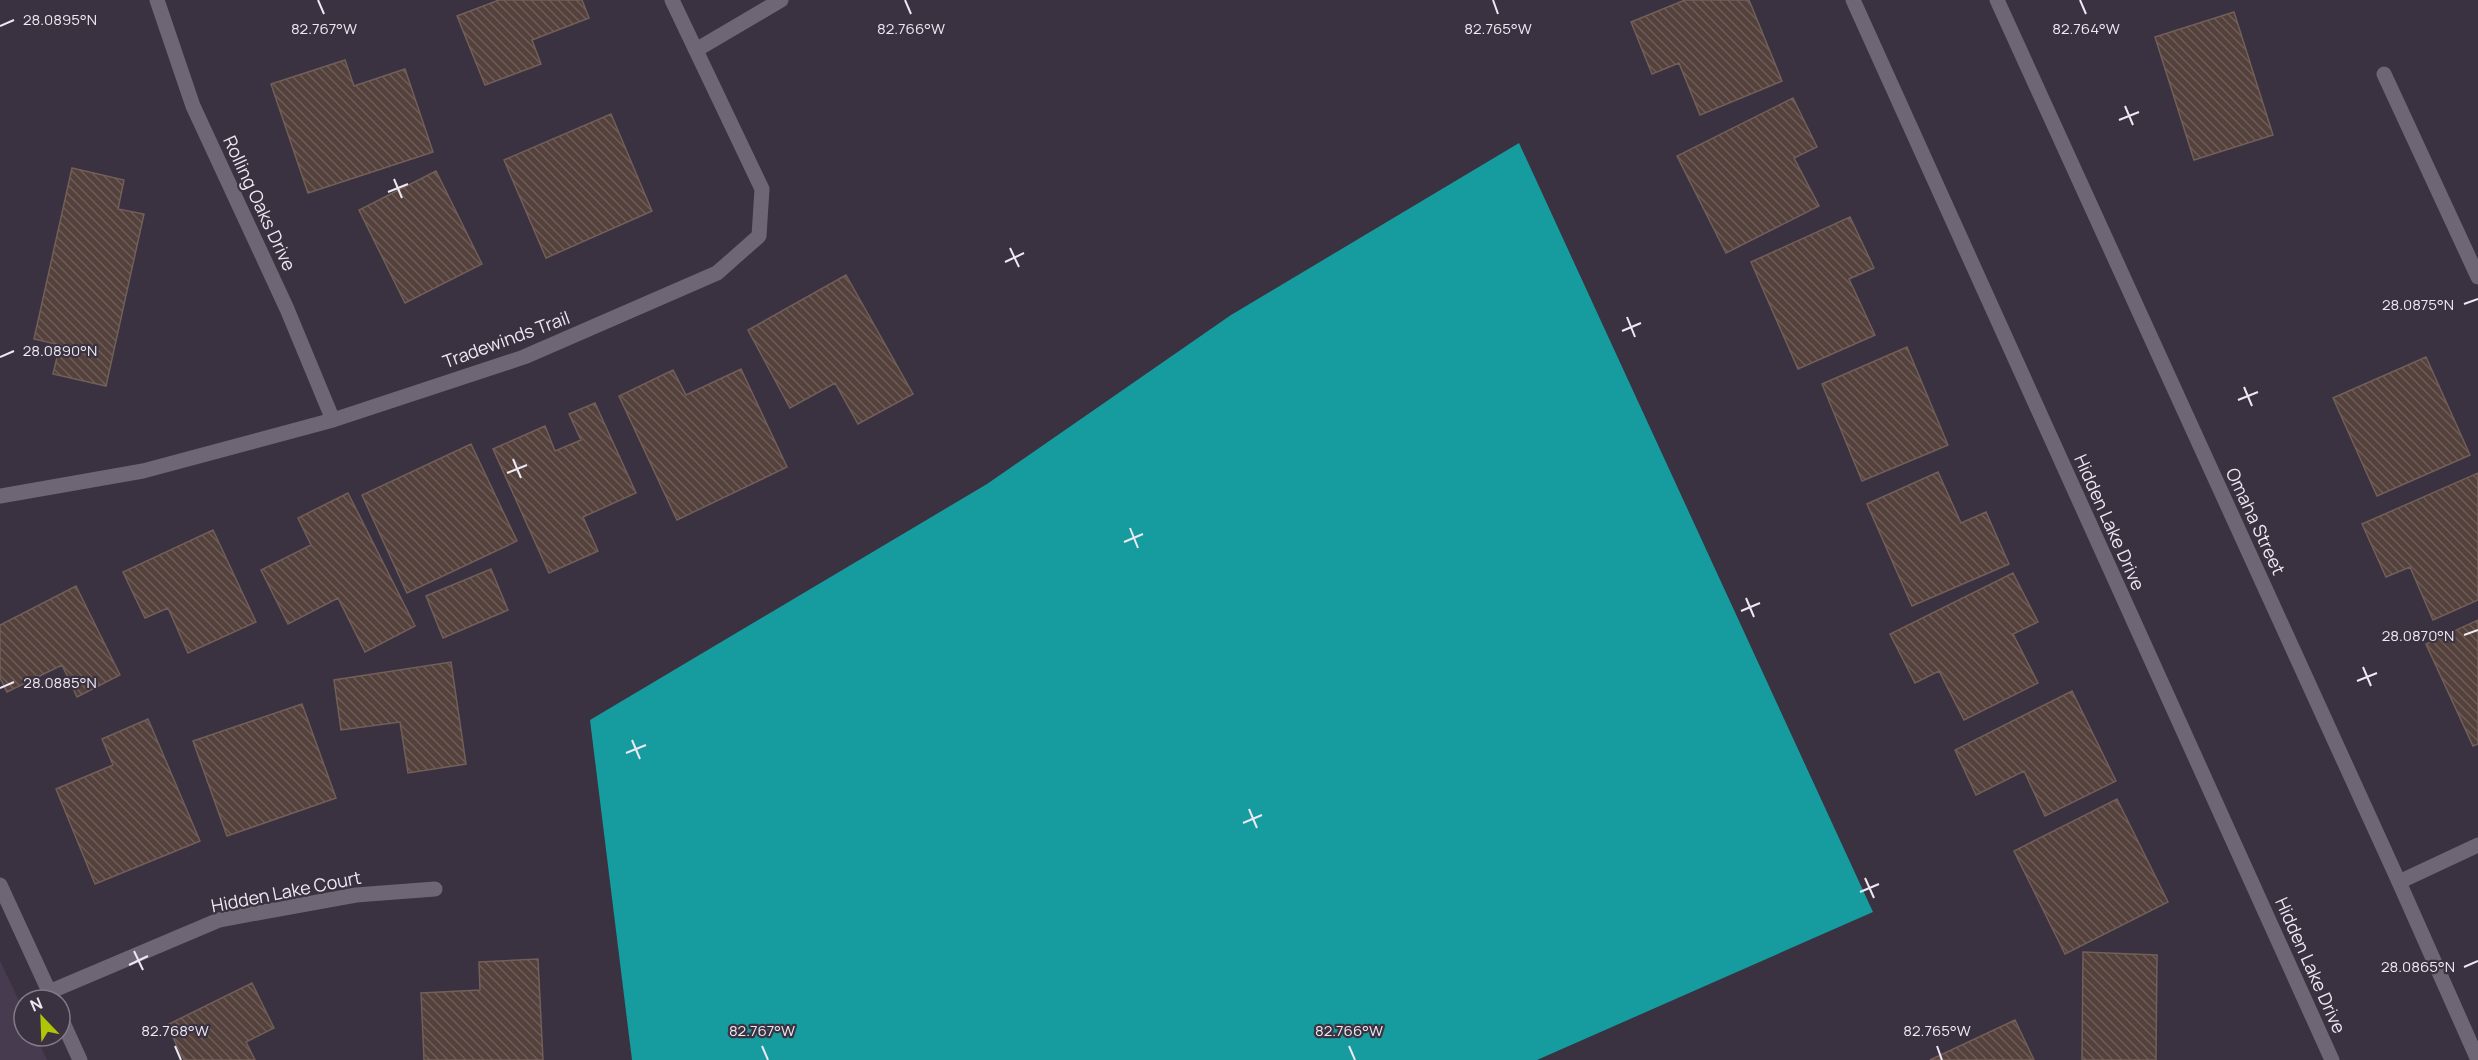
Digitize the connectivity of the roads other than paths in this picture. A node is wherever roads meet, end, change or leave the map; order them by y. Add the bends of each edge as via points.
1 (158, 0) edge
2 (672, 0) edge
3 (781, 0) edge
4 (1853, 0) edge
5 (1997, 0) edge
6 (696, 50) junction
7 (2384, 74) dead end
8 (2478, 277) edge
9 (333, 420) junction
10 (0, 496) edge
11 (2478, 845) edge
12 (2399, 882) junction
13 (0, 885) edge
14 (435, 889) dead end
15 (47, 988) edge
16 (69, 988) edge
17 (72, 1042) edge
18 (80, 1060) edge
19 (2332, 1060) edge
20 (2478, 1060) edge

1 - 9 street, Rolling Oaks Drive via 193,106 287,309
2 - 6 street, Tradewinds Trail
3 - 6 street
4 - 19 street, Hidden Lake Drive
5 - 12 street, Omaha Street
6 - 9 street, Tradewinds Trail via 762,189 759,236 717,273 524,357
7 - 8 street
9 - 10 street, Tradewinds Trail via 143,471
11 - 12 street
12 - 20 street, Omaha Street
13 - 15 street
14 - 16 street, Hidden Lake Court via 356,896 219,920
17 - 18 street

